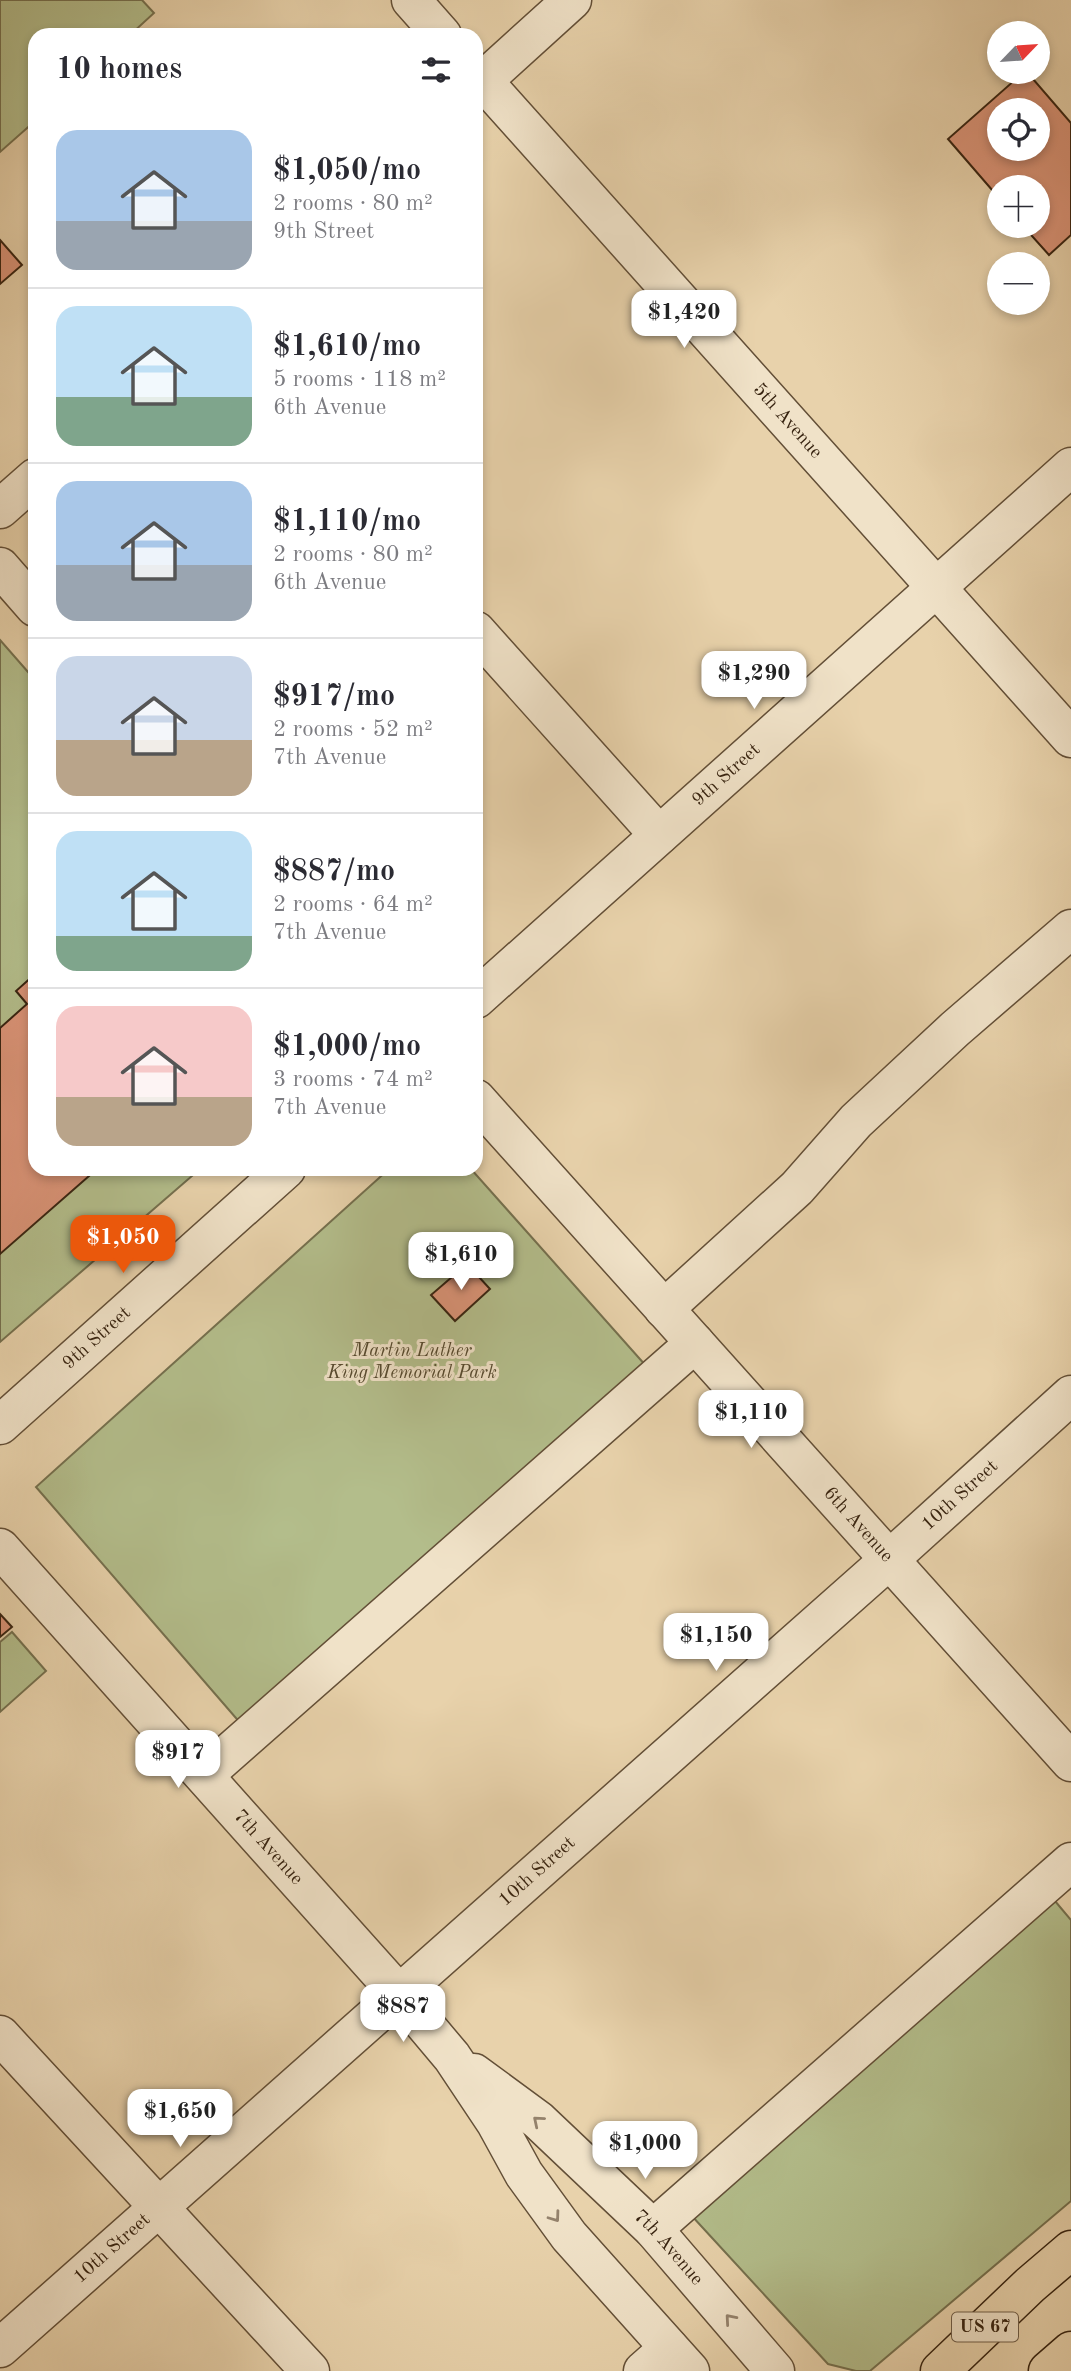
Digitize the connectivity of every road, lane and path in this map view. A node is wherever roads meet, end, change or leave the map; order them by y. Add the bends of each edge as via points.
1 (411, 0) edge
2 (572, 0) edge
3 (436, 28) edge
4 (483, 76) edge
5 (483, 86) edge
6 (1071, 467) edge
7 (28, 484) edge
8 (0, 509) edge
9 (0, 567) edge
10 (936, 587) junction
11 (28, 599) edge
12 (483, 639) edge
13 (1071, 738) edge
14 (659, 835) junction
15 (1071, 929) edge
16 (483, 993) edge
17 (483, 1107) edge
18 (278, 1176) edge
19 (664, 1310) junction
20 (695, 1343) junction
21 (1071, 1395) edge
22 (0, 1425) edge
23 (0, 1548) edge
24 (890, 1559) junction
25 (1071, 1762) edge
26 (204, 1775) junction
27 (1071, 1863) edge
28 (399, 1994) junction
29 (0, 2035) edge
30 (452, 2057) junction
31 (159, 2208) junction
32 (653, 2229) junction
33 (1071, 2250) edge
34 (0, 2348) edge
35 (1071, 2351) edge
36 (668, 2363) edge
37 (310, 2371) edge
38 (775, 2371) edge
39 (940, 2371) edge
40 (1048, 2371) edge

1 - 3 street
2 - 4 street
5 - 10 street, 5th Avenue
6 - 10 street, 9th Street
7 - 8 street
9 - 11 street
10 - 13 street, 5th Avenue
10 - 14 street, 9th Street
12 - 14 street
14 - 16 street, 9th Street
15 - 19 street via 856,1121 797,1188
17 - 19 street, 6th Avenue
18 - 22 street, 9th Street
19 - 20 street, 6th Avenue
20 - 24 street, 6th Avenue
20 - 26 street
21 - 24 street, 10th Street
23 - 26 street, 7th Avenue
24 - 25 street, 6th Avenue
24 - 28 street, 10th Street
26 - 28 street, 7th Avenue
27 - 32 street
28 - 30 street, 7th Avenue
28 - 31 street, 10th Street
29 - 31 street
32 -> 30 street, 7th Avenue via 538,2120
30 -> 36 street, 7th Avenue via 524,2174
31 - 34 street, 10th Street
31 - 37 street
38 -> 32 street, 7th Avenue
33 - 39 main road, US 67
35 - 40 main road

